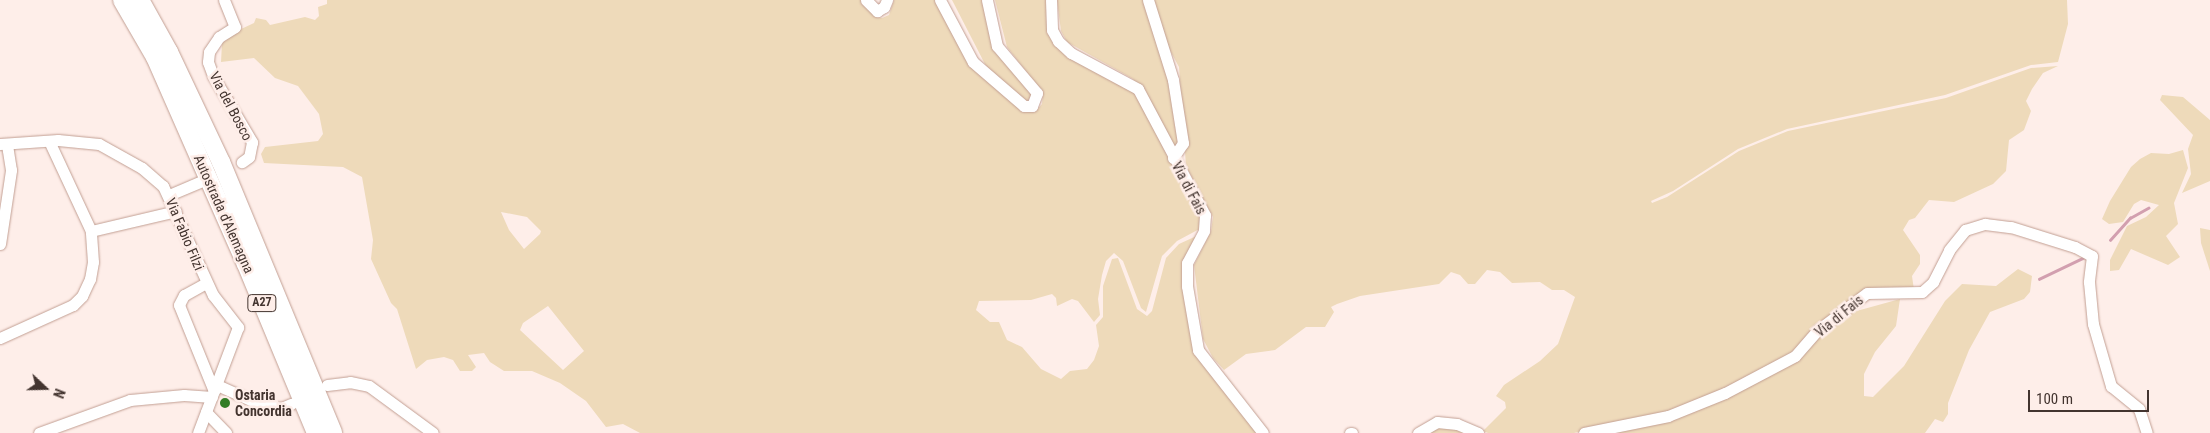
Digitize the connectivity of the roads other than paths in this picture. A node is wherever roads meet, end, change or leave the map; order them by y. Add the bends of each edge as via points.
1 (122, 0) edge
2 (140, 0) edge
3 (224, 0) edge
4 (866, 0) edge
5 (887, 0) edge
6 (940, 0) edge
7 (987, 0) edge
8 (1051, 0) edge
9 (1148, 0) edge
10 (49, 141) junction
11 (4, 144) edge
12 (1173, 158) junction
13 (242, 162) dead end
14 (199, 182) dead end
15 (169, 195) junction
16 (176, 211) junction
17 (91, 232) junction
18 (0, 244) edge
19 (206, 283) junction
20 (0, 338) edge
21 (327, 385) dead end
22 (214, 391) junction
23 (291, 404) dead end
24 (206, 412) junction
25 (39, 433) edge
26 (198, 433) edge
27 (226, 433) edge
28 (316, 433) edge
29 (334, 433) edge
30 (432, 433) edge
31 (1263, 433) edge
32 (1418, 433) edge
33 (1478, 433) edge
34 (1584, 433) edge
35 (2147, 433) edge

1 - 28 highway, Autostrada d'Alemagna / A27 via 155,57
2 - 29 highway, Autostrada d'Alemagna / A27 via 169,52 221,162
3 - 13 street, Via del Bosco via 235,27 218,37 209,52 208,62 252,142 249,157
4 - 5 street via 877,11
6 - 7 street via 973,62 1024,106 1032,106 1037,93 997,46
8 - 12 street, Via di Fais via 1052,30 1058,41 1071,53 1138,89
9 - 12 street via 1173,80 1183,143
10 - 11 street, Via Fabio Filzi
10 - 15 street, Via Fabio Filzi via 99,144 154,177
10 - 17 street
11 - 18 street via 11,170
12 - 31 street, Via di Fais via 1205,215 1204,231 1186,263 1198,350
14 - 15 street
15 - 16 street, Via Fabio Filzi
16 - 17 street
16 - 19 street, Via Fabio Filzi
17 - 20 street via 94,262 82,296 73,305
19 - 22 street, Via Fabio Filzi via 238,327
19 - 22 street via 184,295 179,306
21 - 30 street via 350,382 369,386
22 - 23 street via 262,405 281,408
22 - 24 street
22 - 25 street via 130,400
24 - 26 street
24 - 27 street
32 - 33 street via 1438,422 1457,424
34 - 35 street, Via di Fais via 1668,416 1726,393 1795,356 1818,330 1867,293 1922,292 1932,282 1949,250 1965,230 1985,224 2011,227 2075,246 2092,256 2088,282 2093,324 2110,386 2139,409

